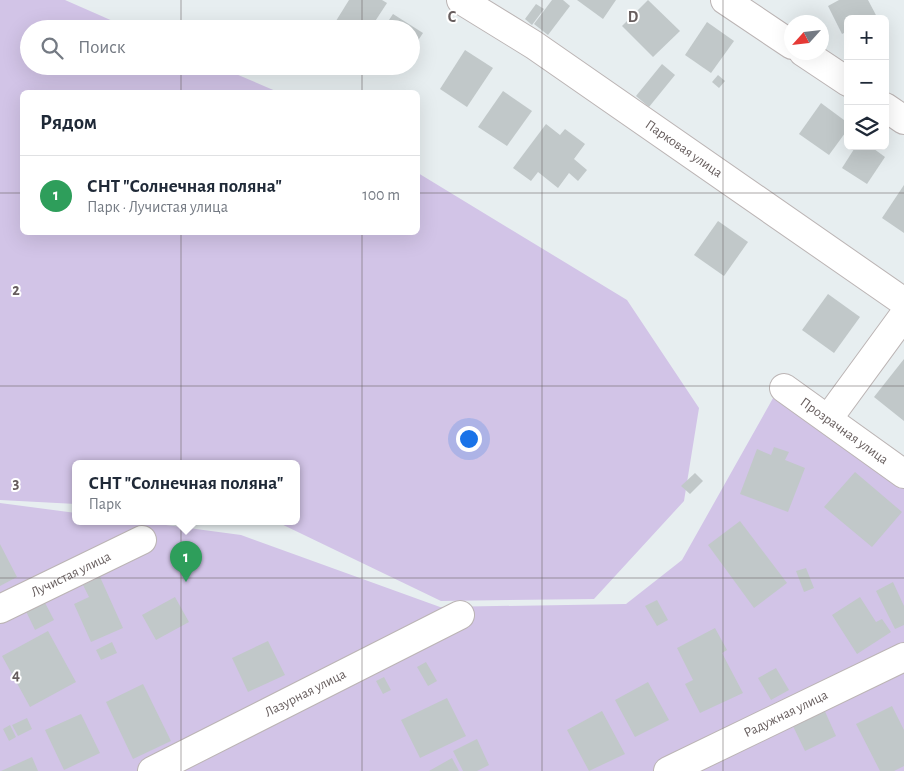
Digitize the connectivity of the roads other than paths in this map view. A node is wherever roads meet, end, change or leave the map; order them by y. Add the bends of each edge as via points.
1 (461, 0) edge
2 (725, 0) edge
3 (784, 40) edge
4 (815, 60) edge
5 (844, 79) edge
6 (889, 110) edge
7 (904, 120) edge
8 (904, 302) edge
9 (904, 315) edge
10 (784, 388) dead end
11 (828, 419) junction
12 (904, 474) edge
13 (142, 540) dead end
14 (0, 609) edge
15 (460, 615) dead end
16 (904, 657) edge
17 (152, 771) edge
18 (668, 771) edge

1 - 8 street, Парковая улица via 534,45
2 - 3 street
4 - 5 street
6 - 7 street
9 - 11 street
10 - 11 street, Прозрачная улица
11 - 12 street, Прозрачная улица
13 - 14 street, Лучистая улица
15 - 17 street, Лазурная улица
16 - 18 street, Радужная улица

